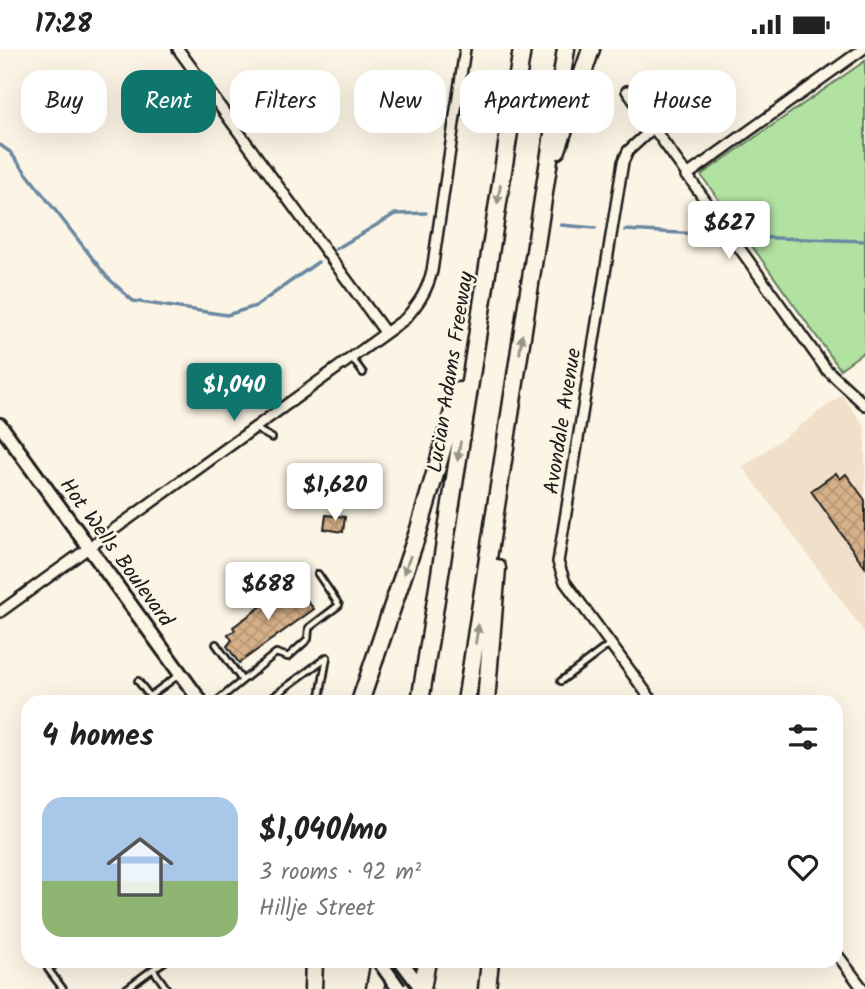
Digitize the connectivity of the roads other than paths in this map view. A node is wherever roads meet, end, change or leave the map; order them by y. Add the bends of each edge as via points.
1 (178, 49) edge
2 (465, 49) edge
3 (519, 49) edge
4 (566, 49) edge
5 (591, 49) edge
6 (863, 49) edge
7 (648, 133) edge
8 (655, 133) edge
9 (686, 176) junction
10 (543, 192) junction
11 (481, 311) junction
12 (385, 332) junction
13 (351, 357) junction
14 (363, 373) dead end
15 (865, 405) edge
16 (511, 412) junction
17 (0, 425) edge
18 (253, 427) junction
19 (272, 437) dead end
20 (90, 546) junction
21 (318, 574) dead end
22 (0, 612) edge
23 (216, 644) dead end
24 (610, 644) junction
25 (181, 673) junction
26 (241, 679) junction
27 (138, 681) dead end
28 (561, 681) dead end
29 (279, 693) joint
30 (149, 695) edge
31 (151, 695) edge
32 (196, 695) edge
33 (224, 695) edge
34 (276, 695) edge
35 (321, 695) edge
36 (362, 695) edge
37 (421, 695) edge
38 (467, 695) edge
39 (487, 695) edge
40 (646, 695) edge
41 (843, 962) edge
42 (50, 968) edge
43 (314, 968) edge
44 (378, 968) edge
45 (384, 968) edge
46 (406, 968) edge
47 (426, 968) edge
48 (490, 968) edge
49 (153, 969) joint
50 (63, 989) edge
51 (126, 989) edge
52 (167, 989) edge
53 (313, 989) edge
54 (375, 989) edge
55 (399, 989) edge
56 (422, 989) edge
57 (487, 989) edge
58 (863, 989) edge

1 - 12 street
2 - 12 street via 426,292 405,319
3 -> 11 highway, Lucian Adams Freeway
4 - 10 highway
5 - 10 highway
6 - 9 street
7 - 24 street, Avondale Avenue via 623,162 558,562 565,582
8 - 9 street
9 - 15 street via 826,369
16 -> 10 highway
11 -> 36 highway via 419,529
11 -> 37 highway, Lucian Adams Freeway
12 - 13 street
13 - 14 lane
13 - 18 street
38 -> 16 highway
16 - 39 highway
17 - 20 street, Hot Wells Boulevard
18 - 19 lane
18 - 20 street
20 - 22 street
20 - 25 street, Hot Wells Boulevard
21 - 26 lane via 339,605 309,628 308,639 288,657 276,653
23 - 26 lane
24 - 28 lane
24 - 40 street, Avondale Avenue
25 - 31 lane
25 - 32 street, Hot Wells Boulevard
26 - 33 lane
27 - 30 lane
29 - 34 lane
29 - 35 lane via 327,657
41 - 58 street
42 - 50 lane
43 - 53 highway
44 - 54 highway
45 - 55 street, bridge
46 - 56 street
47 - 56 highway
48 - 57 highway
49 - 51 lane
49 - 52 lane

